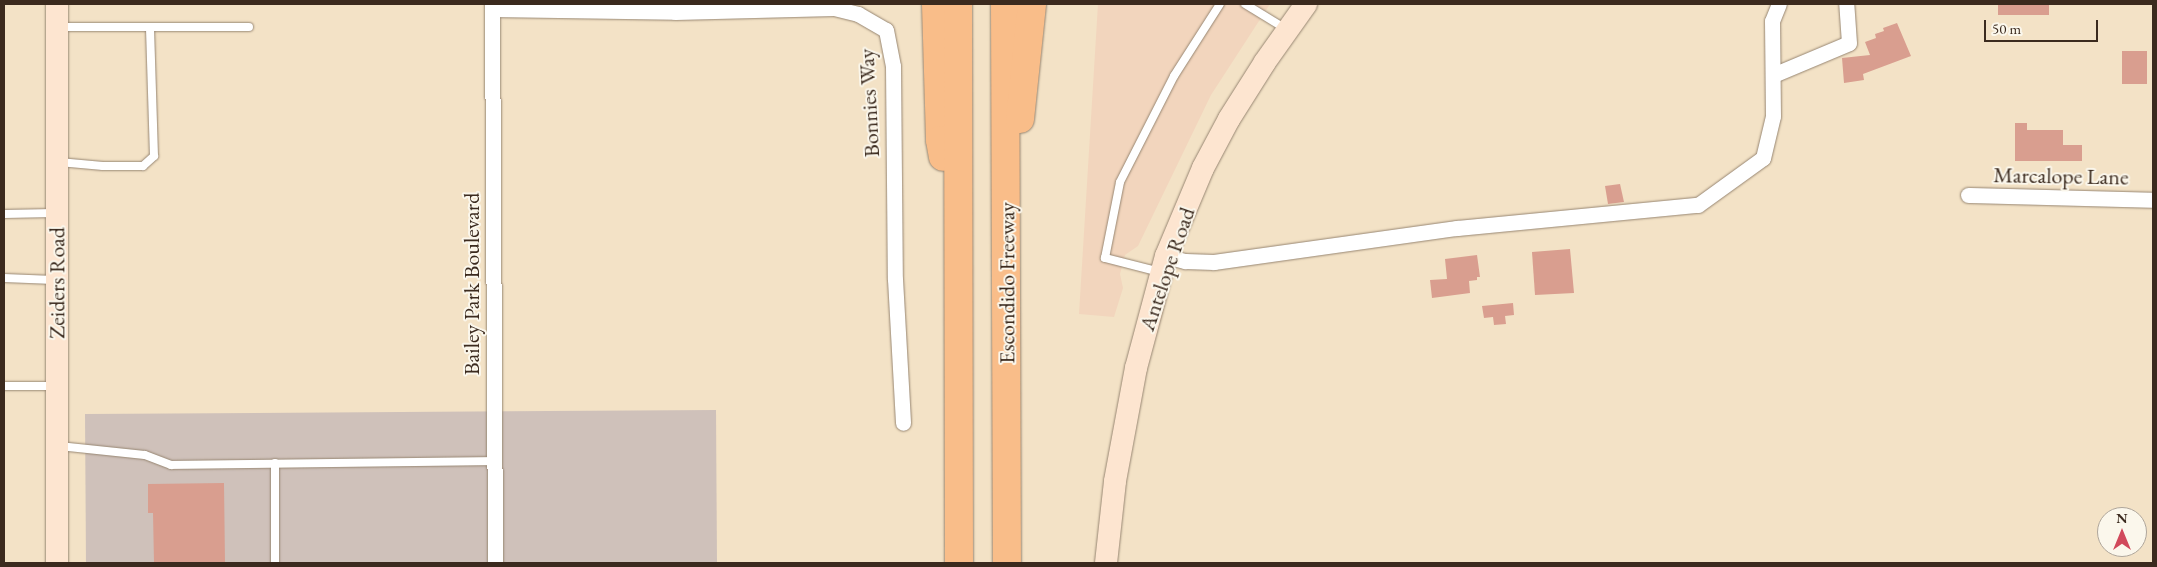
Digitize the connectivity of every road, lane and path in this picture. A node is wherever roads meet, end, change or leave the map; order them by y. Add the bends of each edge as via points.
1 (57, 4) edge
2 (936, 4) edge
3 (958, 4) edge
4 (1005, 4) edge
5 (1032, 4) edge
6 (1220, 4) edge
7 (1245, 4) edge
8 (1306, 4) edge
9 (1779, 4) edge
10 (1846, 4) edge
11 (492, 6) edge
12 (57, 27) junction
13 (150, 27) junction
14 (250, 27) dead end
15 (1287, 30) junction
16 (1773, 76) junction
17 (57, 161) junction
18 (1968, 195) dead end
19 (2153, 200) edge
20 (57, 213) junction
21 (4, 214) edge
22 (960, 250) junction
23 (1007, 252) junction
24 (1164, 264) junction
25 (4, 278) edge
26 (57, 280) junction
27 (4, 386) edge
28 (57, 386) junction
29 (902, 423) dead end
30 (57, 446) junction
31 (495, 462) junction
32 (276, 463) junction
33 (57, 563) edge
34 (275, 563) edge
35 (495, 563) edge
36 (959, 563) edge
37 (1007, 563) edge
38 (1106, 563) edge

1 - 12 main road, Zeiders Road
2 - 22 highway via 940,140
3 - 22 highway
4 - 23 highway, Escondido Freeway
5 - 23 highway
6 - 24 lane via 1174,76 1120,182 1105,258
7 - 15 lane
8 - 15 main road, Antelope Road
9 - 16 street via 1772,21
10 - 16 street via 1849,43
11 - 29 street, Bonnies Way via 675,12 834,8 858,14 886,30 893,66 895,279
11 - 31 street, Bailey Park Boulevard
12 - 13 lane
12 - 17 main road, Zeiders Road
13 - 14 lane
13 - 17 lane via 154,156 143,166
15 - 24 main road, Antelope Road via 1229,119 1203,168
16 - 24 street via 1774,116 1763,158 1698,205 1457,228 1214,262 1185,260
17 - 20 main road, Zeiders Road
18 - 19 street, Marcalope Lane
20 - 21 lane
20 - 26 main road, Zeiders Road
22 - 36 highway
23 - 37 highway, Escondido Freeway
24 - 38 main road, Antelope Road via 1136,368 1115,481
25 - 26 lane
26 - 28 main road, Zeiders Road
27 - 28 lane
28 - 30 main road, Zeiders Road
30 - 32 lane via 145,455 171,465
30 - 33 main road, Zeiders Road
31 - 32 lane
31 - 35 street, Bailey Park Boulevard
32 - 34 lane

